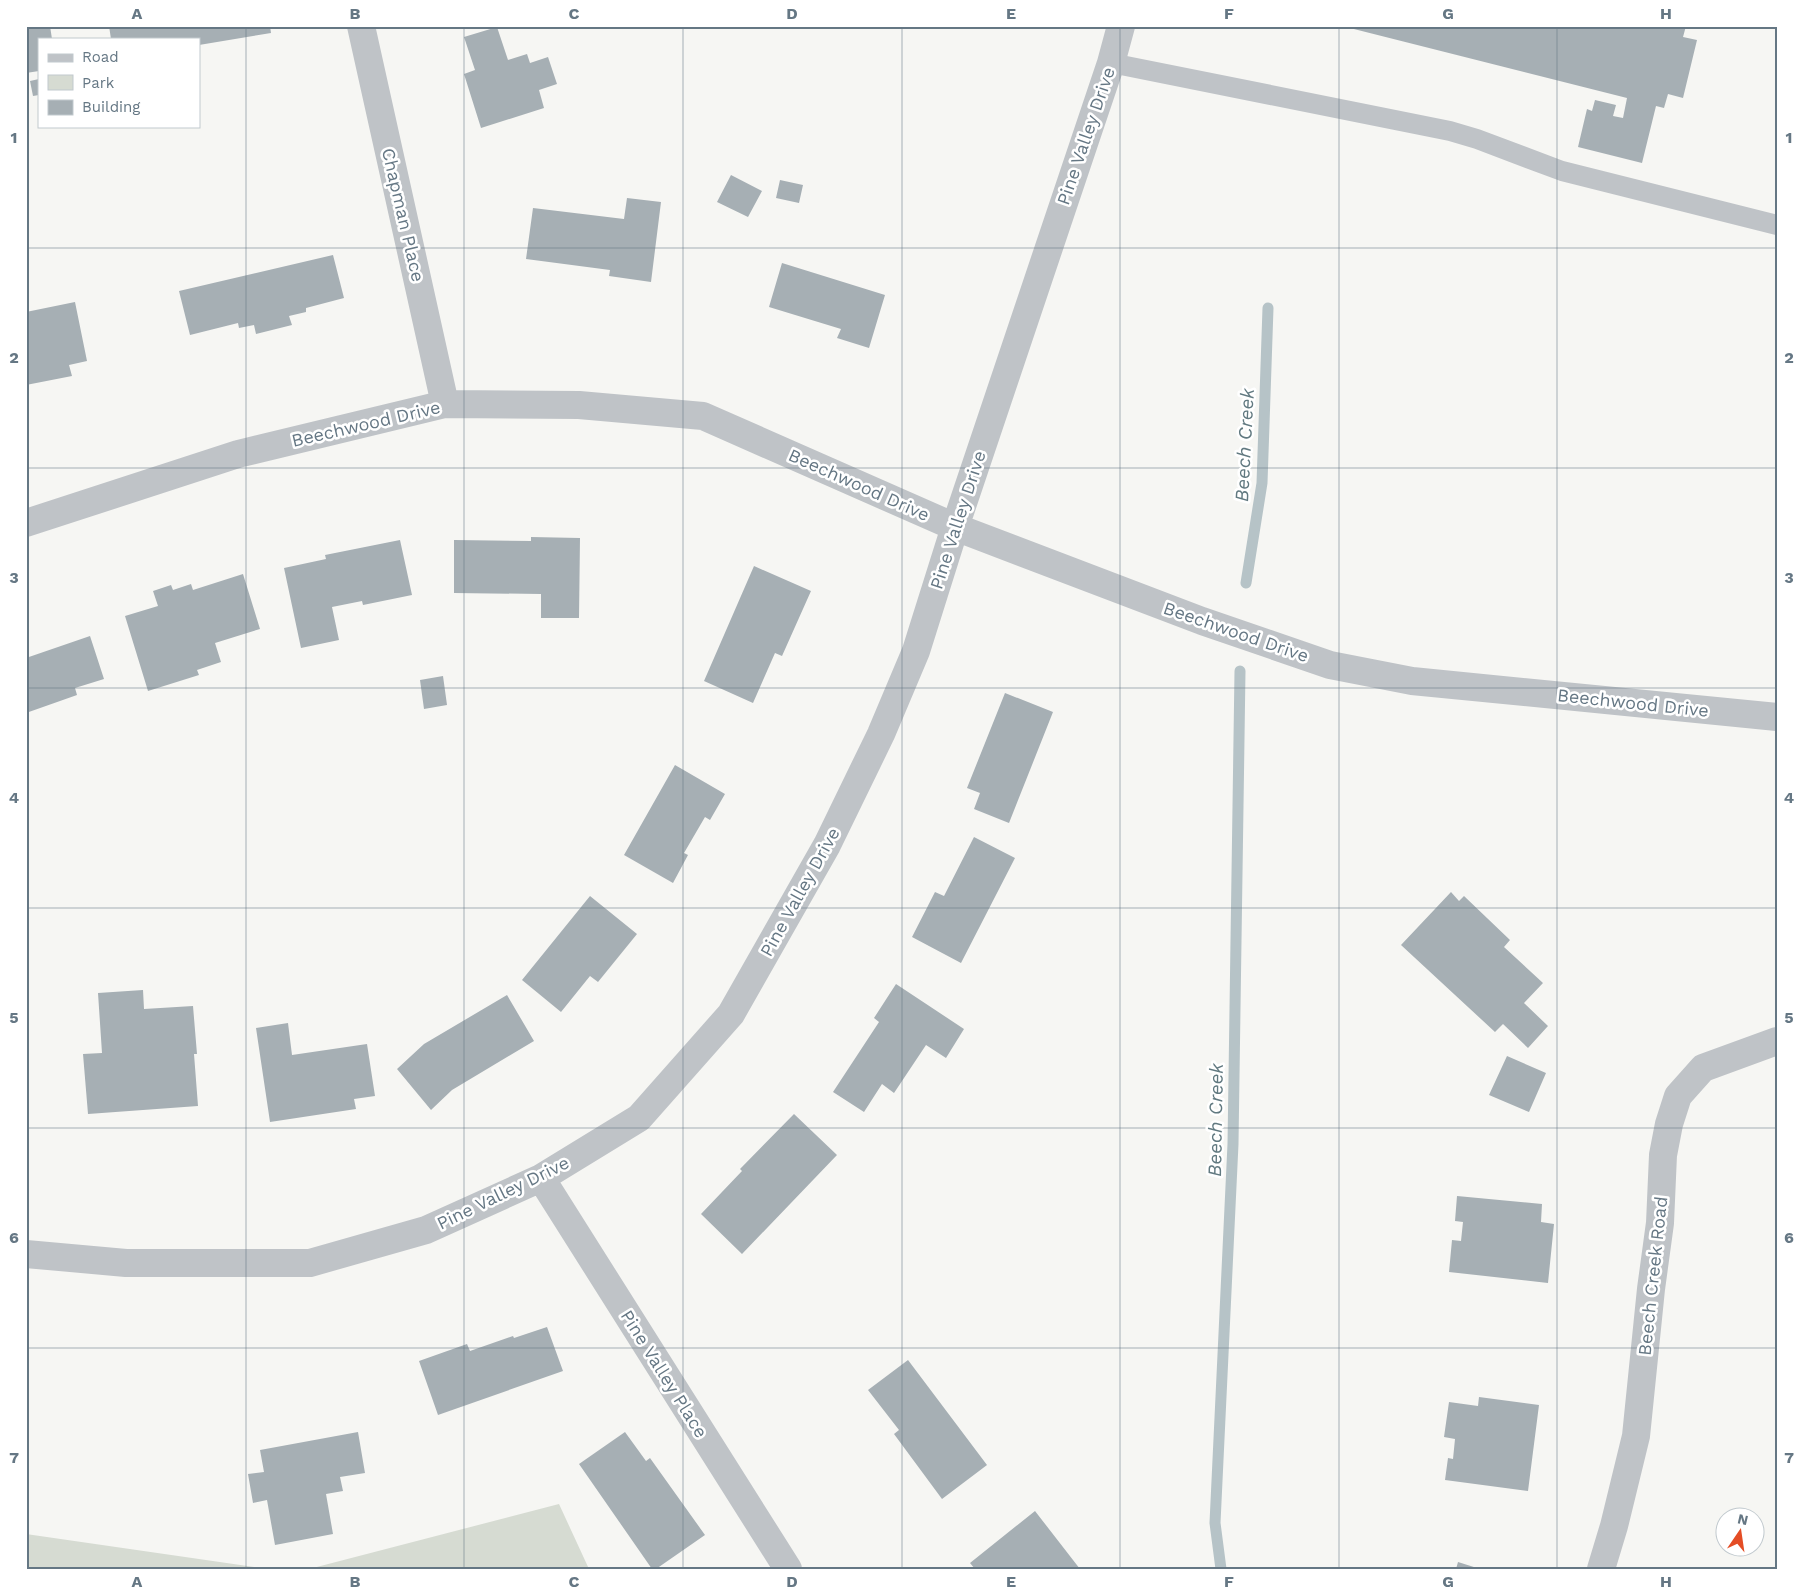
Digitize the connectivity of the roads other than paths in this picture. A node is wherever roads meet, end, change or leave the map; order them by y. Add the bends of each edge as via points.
1 (361, 26) edge
2 (1121, 26) edge
3 (1111, 63) junction
4 (1777, 225) edge
5 (445, 404) junction
6 (26, 524) edge
7 (954, 527) junction
8 (1777, 717) edge
9 (1777, 1041) edge
10 (541, 1178) junction
11 (26, 1254) edge
12 (788, 1569) edge
13 (1601, 1569) edge

1 - 5 street, Chapman Place
2 - 3 street, Pine Valley Drive
3 - 4 lane via 1450,131 1562,171
3 - 7 street, Pine Valley Drive
5 - 6 street, Beechwood Drive via 238,454
5 - 7 street, Beechwood Drive via 579,405 703,416
7 - 8 street, Beechwood Drive via 1202,621 1330,665 1412,681
7 - 10 street, Pine Valley Drive via 916,651 881,734 827,845 731,1014 639,1118
9 - 13 street, Beech Creek Road via 1704,1068 1678,1096 1663,1155 1660,1223 1636,1436
10 - 11 street, Pine Valley Drive via 426,1230 310,1263 126,1263
10 - 12 street, Pine Valley Place

